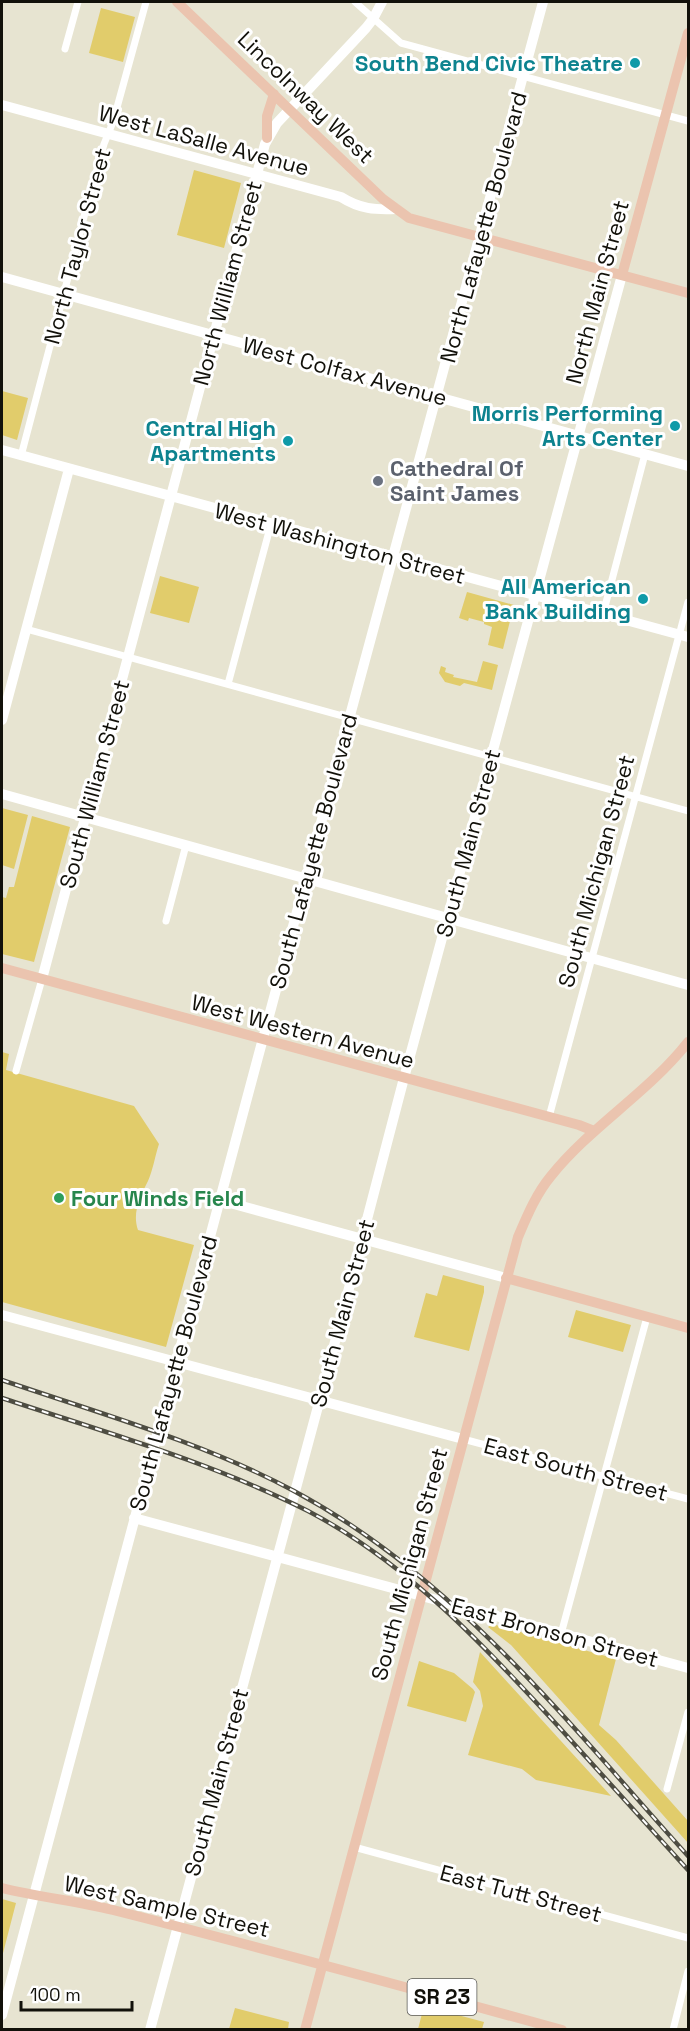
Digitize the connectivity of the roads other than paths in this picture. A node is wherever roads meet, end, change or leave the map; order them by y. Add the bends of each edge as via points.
1 (78, 2) edge
2 (146, 2) edge
3 (177, 2) edge
4 (355, 2) edge
5 (382, 2) edge
6 (543, 2) edge
7 (373, 19) junction
8 (688, 33) edge
9 (65, 49) dead end
10 (524, 76) junction
11 (274, 94) junction
12 (2, 105) edge
13 (290, 109) junction
14 (665, 115) junction
15 (688, 121) edge
16 (108, 133) junction
17 (267, 138) junction
18 (256, 174) junction
19 (396, 209) junction
20 (480, 237) junction
21 (622, 275) junction
22 (2, 277) edge
23 (688, 293) edge
24 (64, 294) junction
25 (213, 335) junction
26 (437, 396) junction
27 (579, 436) junction
28 (2, 450) edge
29 (645, 454) junction
30 (21, 456) junction
31 (688, 466) edge
32 (69, 469) junction
33 (171, 497) junction
34 (271, 524) junction
35 (393, 557) junction
36 (535, 596) junction
37 (688, 602) edge
38 (603, 614) junction
39 (26, 629) junction
40 (684, 636) edge
41 (128, 657) junction
42 (228, 684) junction
43 (349, 718) junction
44 (2, 720) edge
45 (492, 758) junction
46 (2, 795) edge
47 (636, 796) junction
48 (688, 811) edge
49 (85, 818) junction
50 (186, 845) junction
51 (306, 878) junction
52 (448, 917) junction
53 (166, 921) dead end
54 (593, 957) junction
55 (2, 968) edge
56 (42, 979) junction
57 (688, 985) edge
58 (262, 1040) junction
59 (688, 1042) edge
60 (16, 1071) dead end
61 (404, 1078) junction
62 (549, 1117) junction
63 (594, 1131) junction
64 (219, 1200) junction
65 (361, 1239) junction
66 (506, 1278) junction
67 (2, 1315) edge
68 (647, 1317) junction
69 (688, 1328) edge
70 (176, 1362) junction
71 (320, 1399) junction
72 (463, 1439) junction
73 (604, 1476) junction
74 (688, 1499) edge
75 (134, 1518) junction
76 (277, 1557) junction
77 (421, 1596) junction
78 (561, 1634) junction
79 (688, 1668) edge
80 (688, 1712) edge
81 (668, 1789) dead end
82 (354, 1847) junction
83 (2, 1888) edge
84 (33, 1896) junction
85 (177, 1927) junction
86 (688, 1938) edge
87 (322, 1964) junction
88 (688, 1971) edge
89 (2, 2015) edge
90 (150, 2030) edge
91 (305, 2030) edge
92 (562, 2030) edge
93 (673, 2030) edge

1 - 9 street
2 - 16 street, North Taylor Street
3 - 11 main road, Lincolnway West
4 - 7 street
5 - 7 street, North William Street
6 - 10 street, North Lafayette Boulevard
7 - 10 street via 401,43
7 - 13 street, North William Street
8 - 14 main road, North Main Street
10 - 14 street
10 - 20 street, North Lafayette Boulevard
11 - 13 main road, Lincolnway West
11 - 17 main road via 267,116
12 - 16 street, West LaSalle Avenue
13 - 17 street, North William Street
13 - 19 main road, Lincolnway West
14 - 15 street
14 - 21 main road, North Main Street
16 - 18 street, West LaSalle Avenue
16 - 24 street, North Taylor Street
17 - 18 street, North William Street
18 - 19 street, West LaSalle Avenue via 341,197 372,210
18 - 25 street, North William Street
19 - 20 main road, Lincolnway West via 410,218
20 - 21 main road
20 - 26 street, North Lafayette Boulevard
21 - 23 main road
21 - 27 street, North Main Street
22 - 24 street, West Colfax Avenue
24 - 25 street, West Colfax Avenue
24 - 30 street, North Taylor Street
25 - 26 street, West Colfax Avenue
25 - 33 street, North William Street
26 - 27 street, West Colfax Avenue
26 - 35 street, North Lafayette Boulevard
27 - 29 street, West Colfax Avenue
27 - 36 street, North Main Street
28 - 30 street, West Washington Street
29 - 31 street, West Colfax Avenue
29 - 38 street
30 - 32 street, West Washington Street
32 - 33 street, West Washington Street
32 - 39 street
33 - 34 street, West Washington Street
33 - 41 street, South William Street
34 - 35 street, West Washington Street
34 - 42 street
35 - 36 street, West Washington Street
35 - 43 street, South Lafayette Boulevard
36 - 38 street, West Washington Street
36 - 45 street, South Main Street
37 - 40 street, South Michigan Street
38 - 40 street, West Washington Street
39 - 41 street
39 - 44 street
40 - 47 street, South Michigan Street
41 - 42 street
41 - 49 street, South William Street
42 - 43 street
43 - 45 street
43 - 51 street, South Lafayette Boulevard
45 - 47 street
45 - 52 street, South Main Street
46 - 49 street
47 - 48 street
47 - 54 street, South Michigan Street
49 - 50 street
49 - 56 street, South William Street
50 - 51 street
50 - 53 street
51 - 52 street
51 - 58 street, South Lafayette Boulevard
52 - 54 street
52 - 61 street, South Main Street
54 - 57 street
54 - 62 street, South Michigan Street
55 - 56 main road, West Western Avenue
56 - 58 main road, West Western Avenue
56 - 60 street, South William Street
58 - 61 main road, West Western Avenue
58 - 64 street, South Lafayette Boulevard
59 - 63 main road, South Michigan Street via 663,1072
61 - 62 main road, West Western Avenue
61 - 65 street, South Main Street
62 - 63 main road, West Western Avenue
63 - 66 main road, South Michigan Street via 539,1193 518,1237
64 - 65 street
64 - 70 street, South Lafayette Boulevard
65 - 66 street
65 - 71 street, South Main Street
66 - 68 main road
66 - 72 main road, South Michigan Street
67 - 70 street
68 - 69 main road
68 - 73 street
70 - 71 street
70 - 75 street, South Lafayette Boulevard
71 - 72 street
71 - 76 street, South Main Street
72 - 73 street, East South Street
72 - 77 main road, South Michigan Street
73 - 74 street, East South Street
73 - 78 street
75 - 76 street, East Bronson Street
75 - 84 street, South Lafayette Boulevard
76 - 77 street, East Bronson Street
76 - 85 street, South Main Street
77 - 78 street, East Bronson Street
77 - 82 main road, South Michigan Street
78 - 79 street, East Bronson Street
80 - 81 street
82 - 86 street, East Tutt Street
82 - 87 main road, South Michigan Street
83 - 84 main road, West Sample Street / SR 23
84 - 85 main road, West Sample Street / SR 23 via 110,1909
84 - 89 street, South Lafayette Boulevard
85 - 87 main road, West Sample Street / SR 23
85 - 90 street, South Main Street
87 - 91 main road, South Michigan Street
87 - 92 main road, SR 23
88 - 93 street

